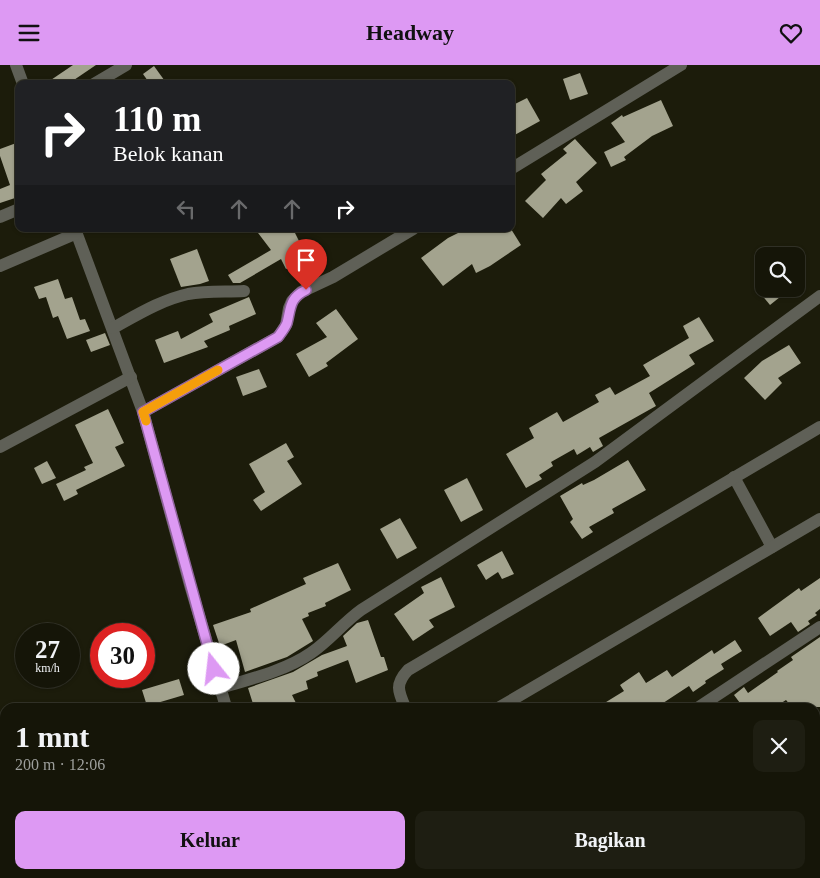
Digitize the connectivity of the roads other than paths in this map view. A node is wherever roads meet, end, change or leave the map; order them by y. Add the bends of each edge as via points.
1 (16, 65) edge
2 (126, 65) edge
3 (681, 65) edge
4 (22, 80) edge
5 (101, 80) edge
6 (515, 167) edge
7 (15, 211) edge
8 (0, 217) edge
9 (74, 232) edge
10 (76, 232) edge
11 (408, 232) edge
12 (0, 266) edge
13 (244, 291) dead end
14 (820, 297) edge
15 (113, 328) junction
16 (131, 377) junction
17 (143, 412) junction
18 (820, 427) edge
19 (0, 447) edge
20 (734, 477) junction
21 (820, 519) edge
22 (772, 547) junction
23 (820, 627) edge
24 (220, 688) junction
25 (225, 703) edge
26 (403, 703) edge
27 (507, 703) edge
28 (705, 703) edge

1 - 4 street
2 - 5 street
3 - 6 street
7 - 8 street
9 - 12 street
10 - 15 street
11 - 17 street via 333,277 301,292 292,301 286,325 278,337
13 - 15 street via 204,292 173,299
14 - 24 street via 595,462 361,610 310,654
15 - 16 street
16 - 17 street
16 - 19 street
17 - 24 street
18 - 20 street
20 - 22 street
20 - 26 street via 408,670 400,678 398,686
21 - 22 street
22 - 27 street
23 - 28 street
24 - 25 street

